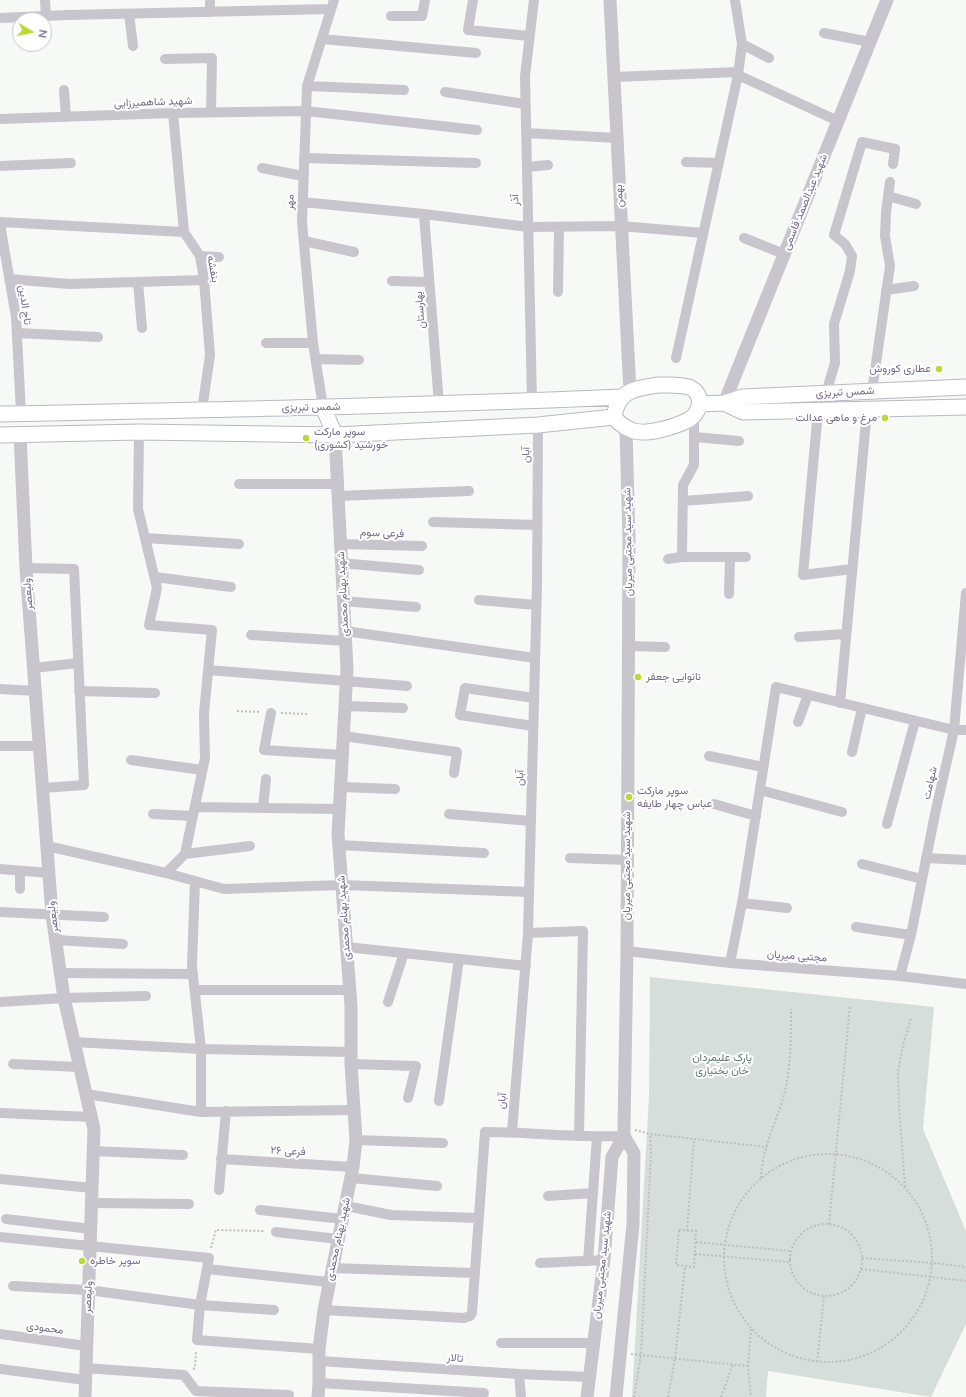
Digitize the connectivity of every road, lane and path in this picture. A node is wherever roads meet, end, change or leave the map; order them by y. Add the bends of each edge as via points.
1 (45, 0) edge
2 (210, 0) edge
3 (425, 0) edge
4 (473, 0) edge
5 (534, 0) edge
6 (610, 0) edge
7 (735, 0) edge
8 (887, 0) edge
9 (332, 4) edge
10 (46, 12) edge
11 (210, 12) junction
12 (128, 14) junction
13 (52, 16) edge
14 (391, 16) dead end
15 (12, 17) edge
16 (0, 18) edge
17 (824, 33) dead end
18 (529, 36) junction
19 (322, 39) junction
20 (870, 42) junction
21 (742, 44) junction
22 (133, 46) dead end
23 (476, 53) dead end
24 (769, 58) dead end
25 (165, 59) dead end
26 (738, 73) junction
27 (614, 77) junction
28 (307, 86) junction
29 (64, 90) dead end
30 (404, 90) dead end
31 (445, 92) dead end
32 (525, 104) junction
33 (306, 111) junction
34 (211, 112) junction
35 (173, 113) junction
36 (66, 117) junction
37 (0, 118) edge
38 (838, 121) junction
39 (477, 130) dead end
40 (526, 133) junction
41 (617, 138) junction
42 (304, 158) junction
43 (686, 162) dead end
44 (71, 163) dead end
45 (476, 163) dead end
46 (719, 163) junction
47 (893, 164) dead end
48 (548, 165) dead end
49 (0, 166) edge
50 (527, 167) junction
51 (262, 168) dead end
52 (303, 176) junction
53 (890, 182) dead end
54 (888, 196) junction
55 (302, 202) junction
56 (916, 204) dead end
57 (424, 214) junction
58 (0, 223) edge
59 (621, 226) junction
60 (559, 227) junction
61 (528, 228) junction
62 (184, 232) junction
63 (703, 233) junction
64 (744, 238) dead end
65 (304, 241) junction
66 (354, 252) dead end
67 (784, 254) junction
68 (200, 256) junction
69 (219, 257) dead end
70 (9, 279) junction
71 (204, 280) junction
72 (392, 281) dead end
73 (138, 282) junction
74 (429, 282) junction
75 (914, 286) dead end
76 (886, 290) junction
77 (558, 292) dead end
78 (142, 328) dead end
79 (17, 333) junction
80 (98, 337) dead end
81 (266, 343) dead end
82 (313, 343) junction
83 (676, 358) dead end
84 (316, 359) junction
85 (359, 360) dead end
86 (966, 387) edge
87 (872, 391) junction
88 (826, 393) junction
89 (625, 394) junction
90 (532, 401) junction
91 (724, 403) junction
92 (439, 404) junction
93 (323, 407) junction
94 (966, 407) edge
95 (697, 409) junction
96 (202, 410) junction
97 (867, 410) junction
98 (818, 411) junction
99 (0, 414) edge
100 (21, 414) junction
101 (614, 417) junction
102 (538, 425) junction
103 (626, 428) junction
104 (139, 432) junction
105 (20, 434) junction
106 (0, 435) edge
107 (335, 435) junction
108 (695, 437) junction
109 (739, 441) dead end
110 (239, 484) dead end
111 (338, 490) junction
112 (469, 491) dead end
113 (748, 496) dead end
114 (683, 501) junction
115 (433, 522) dead end
116 (537, 525) junction
117 (146, 538) junction
118 (239, 544) dead end
119 (340, 544) junction
120 (422, 546) dead end
121 (682, 557) junction
122 (730, 557) junction
123 (746, 557) dead end
124 (668, 559) dead end
125 (341, 563) junction
126 (26, 568) junction
127 (852, 569) junction
128 (419, 570) dead end
129 (155, 578) junction
130 (231, 587) dead end
131 (966, 593) edge
132 (729, 594) dead end
133 (479, 600) dead end
134 (343, 601) junction
135 (536, 605) junction
136 (416, 607) dead end
137 (846, 634) junction
138 (250, 635) dead end
139 (345, 636) junction
140 (799, 637) dead end
141 (628, 646) junction
142 (665, 647) dead end
143 (535, 658) junction
144 (78, 663) junction
145 (34, 668) junction
146 (208, 670) junction
147 (346, 682) junction
148 (407, 686) dead end
149 (0, 689) edge
150 (36, 691) junction
151 (79, 691) junction
152 (155, 693) dead end
153 (808, 695) junction
154 (534, 698) junction
155 (840, 703) junction
156 (345, 706) junction
157 (403, 708) dead end
158 (862, 708) junction
159 (271, 713) dead end
160 (915, 721) junction
161 (798, 722) dead end
162 (533, 726) junction
163 (954, 730) junction
164 (966, 730) edge
165 (343, 736) junction
166 (0, 746) edge
167 (40, 746) junction
168 (852, 752) dead end
169 (342, 755) junction
170 (709, 756) dead end
171 (131, 760) dead end
172 (764, 767) junction
173 (202, 770) junction
174 (454, 773) dead end
175 (266, 779) dead end
176 (341, 787) junction
177 (43, 788) junction
178 (395, 789) dead end
179 (760, 790) junction
180 (714, 804) dead end
181 (262, 808) junction
182 (340, 809) junction
183 (194, 811) junction
184 (842, 812) dead end
185 (152, 814) dead end
186 (449, 814) dead end
187 (756, 816) junction
188 (531, 821) junction
189 (887, 824) dead end
190 (339, 845) junction
191 (47, 846) junction
192 (250, 846) dead end
193 (484, 853) dead end
194 (185, 854) junction
195 (570, 858) dead end
196 (926, 858) junction
197 (627, 860) junction
198 (966, 860) edge
199 (862, 864) dead end
200 (0, 869) edge
201 (20, 871) junction
202 (49, 872) junction
203 (166, 872) junction
204 (922, 879) junction
205 (195, 881) junction
206 (342, 885) junction
207 (20, 889) dead end
208 (529, 892) junction
209 (742, 903) junction
210 (787, 908) dead end
211 (0, 912) edge
212 (52, 915) junction
213 (104, 917) dead end
214 (856, 927) dead end
215 (528, 933) junction
216 (911, 935) junction
217 (56, 940) junction
218 (123, 944) dead end
219 (346, 947) junction
220 (627, 951) junction
221 (404, 953) junction
222 (459, 959) junction
223 (730, 963) junction
224 (526, 966) junction
225 (60, 973) junction
226 (193, 974) junction
227 (900, 976) junction
228 (966, 984) edge
229 (195, 990) junction
230 (350, 990) junction
231 (146, 996) dead end
232 (64, 998) junction
233 (0, 1002) edge
234 (388, 1002) dead end
235 (850, 1006) dead end
236 (791, 1009) dead end
237 (911, 1018) dead end
238 (74, 1042) junction
239 (201, 1049) junction
240 (351, 1058) junction
241 (13, 1064) dead end
242 (79, 1067) junction
243 (86, 1094) junction
244 (408, 1098) dead end
245 (439, 1101) dead end
246 (354, 1110) junction
247 (226, 1111) junction
248 (201, 1112) junction
249 (0, 1113) edge
250 (91, 1117) junction
251 (512, 1132) junction
252 (580, 1136) junction
253 (624, 1136) junction
254 (597, 1137) junction
255 (694, 1139) junction
256 (356, 1140) junction
257 (443, 1143) dead end
258 (767, 1147) junction
259 (93, 1151) junction
260 (836, 1154) junction
261 (183, 1155) dead end
262 (221, 1159) junction
263 (352, 1172) junction
264 (761, 1178) junction
265 (0, 1179) edge
266 (436, 1186) dead end
267 (905, 1187) junction
268 (92, 1188) junction
269 (219, 1190) dead end
270 (593, 1193) junction
271 (548, 1196) dead end
272 (92, 1203) junction
273 (189, 1204) dead end
274 (260, 1210) dead end
275 (344, 1212) junction
276 (478, 1218) junction
277 (6, 1219) dead end
278 (829, 1224) junction
279 (91, 1229) junction
280 (687, 1230) junction
281 (276, 1232) joint
282 (0, 1237) edge
283 (338, 1239) junction
284 (696, 1242) junction
285 (725, 1245) junction
286 (90, 1246) junction
287 (790, 1251) junction
288 (695, 1254) junction
289 (724, 1257) junction
290 (209, 1258) junction
291 (862, 1258) junction
292 (604, 1260) junction
293 (588, 1261) junction
294 (789, 1262) junction
295 (540, 1263) dead end
296 (931, 1263) junction
297 (685, 1266) junction
298 (966, 1267) edge
299 (207, 1268) junction
300 (332, 1268) junction
301 (861, 1269) junction
302 (474, 1273) junction
303 (930, 1277) junction
304 (966, 1281) edge
305 (328, 1282) junction
306 (13, 1286) dead end
307 (88, 1290) junction
308 (824, 1296) junction
309 (200, 1305) junction
310 (274, 1310) dead end
311 (324, 1310) junction
312 (751, 1329) junction
313 (0, 1334) edge
314 (197, 1340) junction
315 (594, 1343) junction
316 (501, 1344) dead end
317 (86, 1346) junction
318 (641, 1354) junction
319 (319, 1355) junction
320 (675, 1359) junction
321 (817, 1362) junction
322 (733, 1364) junction
323 (748, 1366) junction
324 (0, 1369) edge
325 (85, 1374) junction
326 (519, 1374) junction
327 (184, 1376) junction
328 (589, 1377) junction
329 (319, 1383) junction
330 (484, 1393) dead end
331 (289, 1395) dead end
332 (85, 1397) edge
333 (318, 1397) edge
334 (522, 1397) edge
335 (587, 1397) edge
336 (616, 1397) edge
337 (634, 1397) edge
338 (668, 1397) edge
339 (721, 1397) edge
340 (751, 1397) edge

1 - 10 street
2 - 11 street
3 - 14 street via 422,16
4 - 18 street via 468,30
5 - 18 street, آذر
6 - 27 street, بهمن
7 - 21 street
8 - 20 street, شهید عبدالصمد قاسمی
9 - 11 street
9 - 19 street, مهر
11 - 12 street
12 - 13 street
12 - 22 street
15 - 16 street
17 - 20 street
18 - 32 street, آذر
19 - 23 street
19 - 28 street, مهر
20 - 38 street, شهید عبدالصمد قاسمی
21 - 24 street
21 - 26 street
25 - 34 street via 212,58
26 - 27 street
26 - 38 street
26 - 46 street
27 - 41 street, بهمن
28 - 30 street
28 - 33 street, مهر
29 - 36 street
31 - 32 street
32 - 40 street, آذر
33 - 34 street, شهید شاهمیرزایی
33 - 39 street, شهید شاهمیرزایی
33 - 42 street, مهر
34 - 35 street, شهید شاهمیرزایی
35 - 36 street, شهید شاهمیرزایی
35 - 62 street, بنفشه
36 - 37 street, شهید شاهمیرزایی
38 - 67 street, شهید عبدالصمد قاسمی
40 - 41 street
40 - 50 street, آذر
41 - 59 street, بهمن
42 - 45 street
42 - 52 street, مهر
43 - 46 street
44 - 49 street
46 - 63 street
47 - 88 street via 895,149 862,142 834,235 845,244 852,256 834,324 835,363
48 - 50 street
50 - 61 street, آذر
51 - 52 street
52 - 55 street, مهر
53 - 54 street
54 - 56 street
54 - 76 street via 885,236 890,266
55 - 57 street
55 - 65 street, مهر
57 - 61 street
57 - 74 street, بهارستان
58 - 62 street
58 - 70 street, تاج الدین
59 - 60 street
59 - 63 street
59 - 89 street, بهمن
60 - 61 street
60 - 77 street
61 - 90 street, آذر
62 - 68 street, بنفشه
63 - 83 street
64 - 67 street
65 - 66 street
65 - 82 street, مهر
67 - 91 street, شهید عبدالصمد قاسمی
68 - 69 street
68 - 71 street, بنفشه
70 - 73 street via 69,284
70 - 79 street, تاج الدین
71 - 73 street
71 - 96 street, بنفشه via 210,355
72 - 74 street
73 - 78 street
74 - 92 street, بهارستان
75 - 76 street
76 - 87 street
79 - 80 street
79 - 100 street, تاج الدین
81 - 82 street
82 - 84 street, مهر
84 - 85 street
84 - 93 street, مهر
86 - 87 main road, شمس تبریزی
87 - 88 main road, شمس تبریزی
88 - 91 main road, شمس تبریزی via 742,397
89 - 90 main road, شمس تبریزی
89 - 95 main road, شمس تبریزی via 643,387 658,385 688,387 699,396
89 - 101 main road via 615,406
90 - 92 main road, شمس تبریزی
91 - 95 main road, شمس تبریزی
91 - 98 main road, شمس تبریزی via 743,412
92 - 93 main road, شمس تبریزی
93 - 96 main road, شمس تبریزی
93 - 107 main road
94 - 97 main road, شمس تبریزی
95 - 103 main road via 689,420 667,428 635,431
95 - 108 street
96 - 100 main road, شمس تبریزی
97 - 98 main road, شمس تبریزی
97 - 127 street
98 - 127 street via 803,575
99 - 100 main road, شمس تبریزی
100 - 105 main road
101 - 102 main road
101 - 103 main road
102 - 107 main road
102 - 116 street, آبان
103 - 141 street, شهید سید مجتبی میریان
104 - 105 main road
104 - 107 main road
104 - 117 street via 138,509
105 - 106 main road
105 - 126 street, ولیعصر
107 - 111 street, شهید بهنام محمدی
108 - 109 street
108 - 114 street via 694,465 683,485
110 - 111 street
111 - 112 street
111 - 119 street, شهید بهنام محمدی
113 - 114 street
114 - 121 street
115 - 116 street
116 - 135 street, آبان
117 - 118 street
117 - 129 street
119 - 120 street, فرعی سوم
119 - 125 street, شهید بهنام محمدی
121 - 122 street
121 - 124 street
122 - 123 street
122 - 132 street
125 - 128 street
125 - 134 street, شهید بهنام محمدی
126 - 144 street via 74,569
126 - 145 street, ولیعصر
127 - 137 street
129 - 130 street
129 - 146 street via 157,588 149,625 212,630
131 - 163 street, شهامت
133 - 135 street
134 - 136 street
134 - 139 street, شهید بهنام محمدی
135 - 143 street, آبان
137 - 140 street
137 - 155 street
138 - 139 street
139 - 143 street
139 - 147 street, شهید بهنام محمدی
141 - 142 street
141 - 197 street, شهید سید مجتبی میریان
143 - 154 street, آبان
144 - 145 street
144 - 151 street
145 - 150 street, ولیعصر
146 - 147 street
146 - 173 street via 204,713 205,758
147 - 148 street
147 - 156 street, شهید بهنام محمدی
149 - 150 street
150 - 167 street, ولیعصر
151 - 152 street
151 - 177 street via 84,785
153 - 155 street
153 - 161 street
153 - 172 street via 776,687
154 - 162 street, آبان
154 - 162 street via 465,688 460,715
155 - 158 street
156 - 157 street
156 - 165 street, شهید بهنام محمدی
158 - 160 street
158 - 168 street
159 - 169 street via 264,750
160 - 163 street
160 - 189 street
162 - 188 street, آبان
163 - 164 street
163 - 196 street, شهامت
165 - 169 street, شهید بهنام محمدی
165 - 174 street via 457,752
166 - 167 street
167 - 177 street, ولیعصر
169 - 176 street, شهید بهنام محمدی
170 - 172 street
171 - 173 street
172 - 179 street
173 - 183 street
175 - 181 street
176 - 178 street
176 - 182 street, شهید بهنام محمدی
177 - 191 street, ولیعصر
179 - 184 street
179 - 187 street
180 - 187 street
181 - 182 street
181 - 183 street
182 - 190 street, شهید بهنام محمدی
183 - 185 street
183 - 194 street
186 - 188 street
187 - 209 street
188 - 208 street, آبان
190 - 193 street
190 - 206 street, شهید بهنام محمدی
191 - 202 street, ولیعصر
191 - 203 street
192 - 194 street
194 - 203 street
195 - 197 street
196 - 198 street
196 - 204 street, شهامت
197 - 220 street, شهید سید مجتبی میریان
199 - 204 street
200 - 201 street
201 - 202 street
201 - 207 street
202 - 212 street, ولیعصر
203 - 205 street
204 - 216 street, شهامت
205 - 206 street via 224,889
205 - 226 street
206 - 208 street
206 - 219 street, شهید بهنام محمدی
208 - 215 street, آبان
209 - 210 street
209 - 223 street
211 - 212 street
212 - 213 street
212 - 217 street, ولیعصر
214 - 216 street
215 - 224 street, آبان
215 - 252 street via 583,931
216 - 227 street, شهامت
217 - 218 street
217 - 225 street, ولیعصر
219 - 221 street
219 - 230 street, شهید بهنام محمدی
220 - 223 street, مجتبی میریان
220 - 253 street, شهید سید مجتبی میریان
221 - 222 street
221 - 234 street
222 - 224 street
222 - 245 street
223 - 227 street, مجتبی میریان
224 - 251 street, آبان
225 - 226 street
225 - 232 street, ولیعصر
226 - 229 street
227 - 228 street, مجتبی میریان
229 - 230 street
229 - 239 street
230 - 240 street, شهید بهنام محمدی
231 - 232 street
232 - 233 street
232 - 238 street, ولیعصر
235 - 260 path
236 - 258 path via 791,1045 784,1094
237 - 267 path via 898,1072
238 - 239 street
238 - 242 street, ولیعصر
239 - 240 street
239 - 248 street
240 - 244 street via 416,1066
240 - 246 street, شهید بهنام محمدی
241 - 242 street
242 - 243 street, ولیعصر
243 - 248 street
243 - 250 street, ولیعصر
246 - 247 street
246 - 256 street, شهید بهنام محمدی
247 - 248 street
247 - 262 street
249 - 250 street
250 - 259 street, ولیعصر via 94,1130
251 - 252 street
251 - 276 street via 484,1132
252 - 254 street
253 - 254 street
253 - 292 street, شهید سید مجتبی میریان via 612,1157
253 - 336 street via 634,1153 633,1224
254 - 270 street
255 - 258 path
255 - 280 path
255 - 318 path via 650,1134
256 - 257 street
256 - 263 street, شهید بهنام محمدی
258 - 264 path via 761,1164
259 - 261 street
259 - 268 street, ولیعصر
260 - 264 path via 800,1157 779,1165
260 - 267 path via 857,1158 883,1169
260 - 278 path
262 - 263 street, فرعی ۲۶
262 - 269 street
263 - 266 street, فرعی ۲۶
263 - 275 street, شهید بهنام محمدی
264 - 285 path via 746,1193 735,1210
265 - 268 street
267 - 296 path via 918,1206 928,1228
268 - 272 street, ولیعصر
270 - 271 street
270 - 293 street
272 - 273 street
272 - 279 street, ولیعصر
274 - 275 street
275 - 276 street
275 - 283 street, شهید بهنام محمدی
276 - 302 street
277 - 279 street
278 - 287 path via 809,1228 794,1242
278 - 291 path via 839,1226 855,1239
279 - 286 street, ولیعصر
280 - 284 path via 696,1231
280 - 297 path via 679,1230 676,1265
281 - 283 street
281 - 290 path via 216,1230
282 - 286 street
283 - 300 street, شهید بهنام محمدی
284 - 285 path
284 - 288 path
285 - 287 path
285 - 289 path
286 - 290 street
286 - 307 street, ولیعصر
287 - 294 path
288 - 289 path
288 - 297 path via 694,1267
289 - 294 path
289 - 312 path via 729,1289 736,1307
290 - 299 street
291 - 296 path
291 - 301 path
292 - 293 street
292 - 315 street, شهید سید مجتبی میریان
293 - 295 street
294 - 308 path via 791,1273 804,1290
296 - 298 path
296 - 303 path
297 - 320 path
299 - 305 street
299 - 309 street
300 - 302 street
300 - 305 street, شهید بهنام محمدی
301 - 303 path
301 - 308 path via 847,1290 836,1295
302 - 311 street via 472,1313 464,1318
303 - 304 path
303 - 321 path via 920,1306 901,1332 876,1351 845,1361
305 - 311 street, شهید بهنام محمدی
306 - 307 street
307 - 309 street
307 - 317 street, ولیعصر
308 - 321 path
309 - 310 street
309 - 314 street
311 - 319 street, شهید بهنام محمدی
312 - 321 path via 779,1351
312 - 323 path
313 - 317 street, محمودی
314 - 319 street, تالار
314 - 327 path via 195,1368
315 - 316 street
315 - 328 street, شهید سید مجتبی میریان
317 - 325 street, ولیعصر
318 - 320 path
318 - 337 path
319 - 326 street, تالار
319 - 329 street, شهید بهنام محمدی
320 - 322 path
320 - 338 path
322 - 323 path
322 - 339 path
323 - 340 path
324 - 325 street
325 - 327 street
325 - 332 street, ولیعصر
326 - 328 street, تالار
326 - 334 street
327 - 331 street via 196,1391
328 - 335 street, شهید سید مجتبی میریان
329 - 330 street
329 - 333 street, شهید بهنام محمدی

